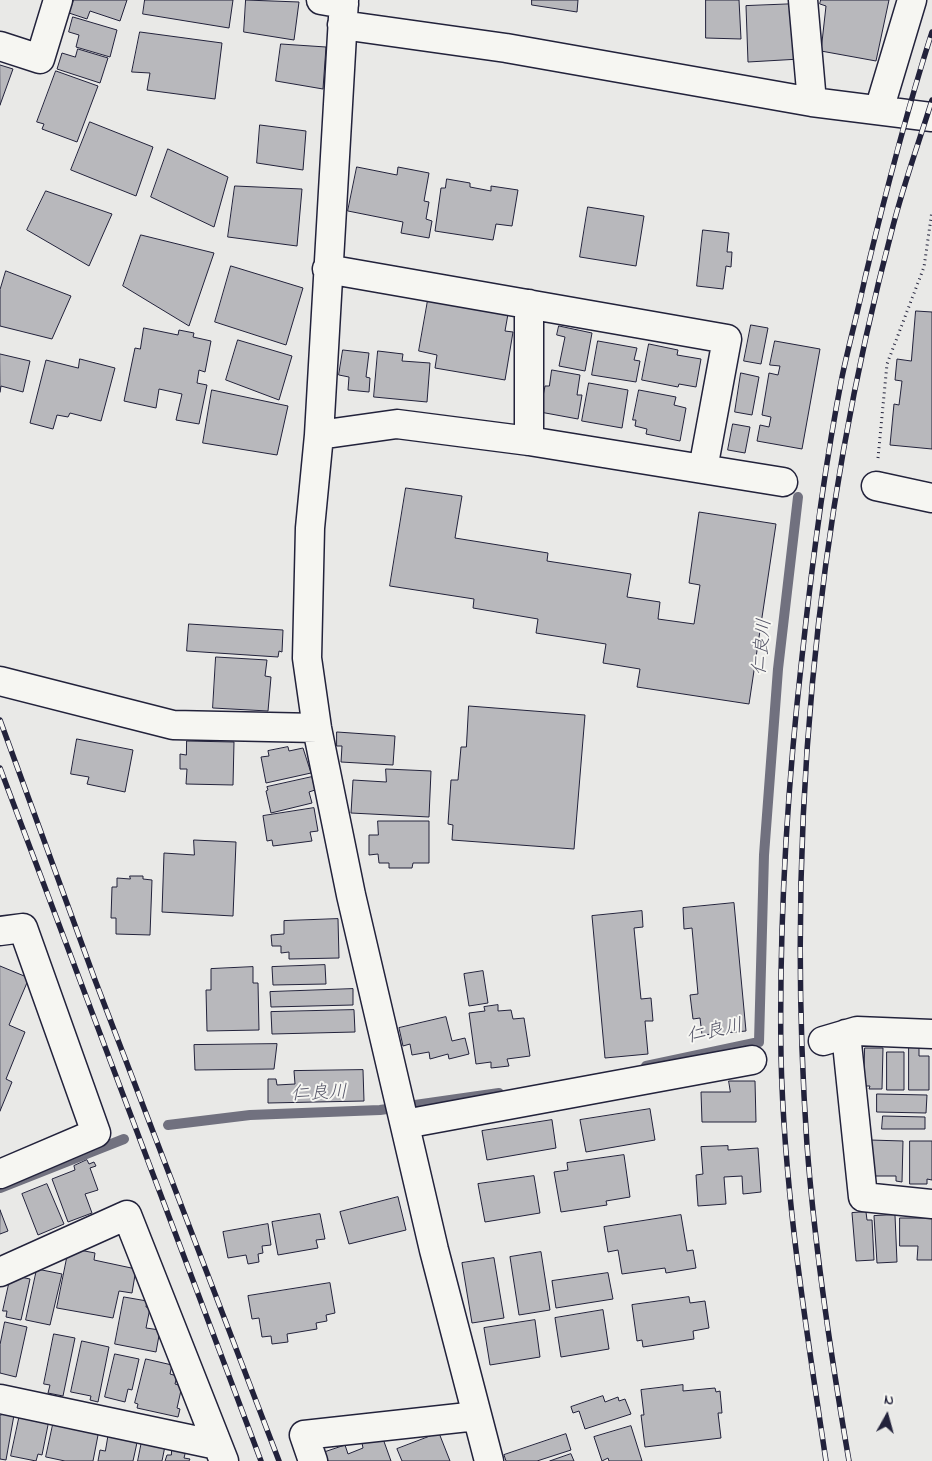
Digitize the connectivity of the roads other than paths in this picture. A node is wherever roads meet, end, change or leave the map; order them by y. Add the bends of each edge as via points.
1 (58, 0) edge
2 (803, 0) edge
3 (912, 0) edge
4 (338, 7) edge
5 (0, 46) edge
6 (812, 102) junction
7 (879, 110) junction
8 (932, 117) edge
9 (327, 270) junction
10 (529, 304) junction
11 (319, 435) junction
12 (529, 441) junction
13 (703, 469) junction
14 (783, 482) dead end
15 (876, 486) road end
16 (932, 498) edge
17 (0, 681) edge
18 (317, 728) junction
19 (0, 931) edge
20 (932, 1034) edge
21 (752, 1060) dead end
22 (404, 1123) junction
23 (0, 1174) edge
24 (932, 1204) edge
25 (0, 1272) edge
26 (0, 1399) edge
27 (477, 1416) junction
28 (220, 1453) edge
29 (313, 1461) edge
30 (489, 1461) edge

1 - 5 street via 40,59
2 - 6 street
3 - 7 street
4 - 6 street via 506,48
4 - 9 street
6 - 7 street
7 - 8 street
9 - 10 street
9 - 11 street
10 - 12 street
10 - 13 street via 727,339
11 - 12 street via 397,424
11 - 18 street via 310,528 307,658
12 - 13 street
13 - 14 street
15 - 16 street
17 - 18 street via 174,725
18 - 22 street via 351,895
19 - 23 street via 23,928 96,1133
20 - 24 street via 857,1031 834,1038 863,1197
21 - 22 street
22 - 27 street
25 - 28 street via 126,1215
26 - 28 street
27 - 29 street via 304,1435
27 - 30 street

